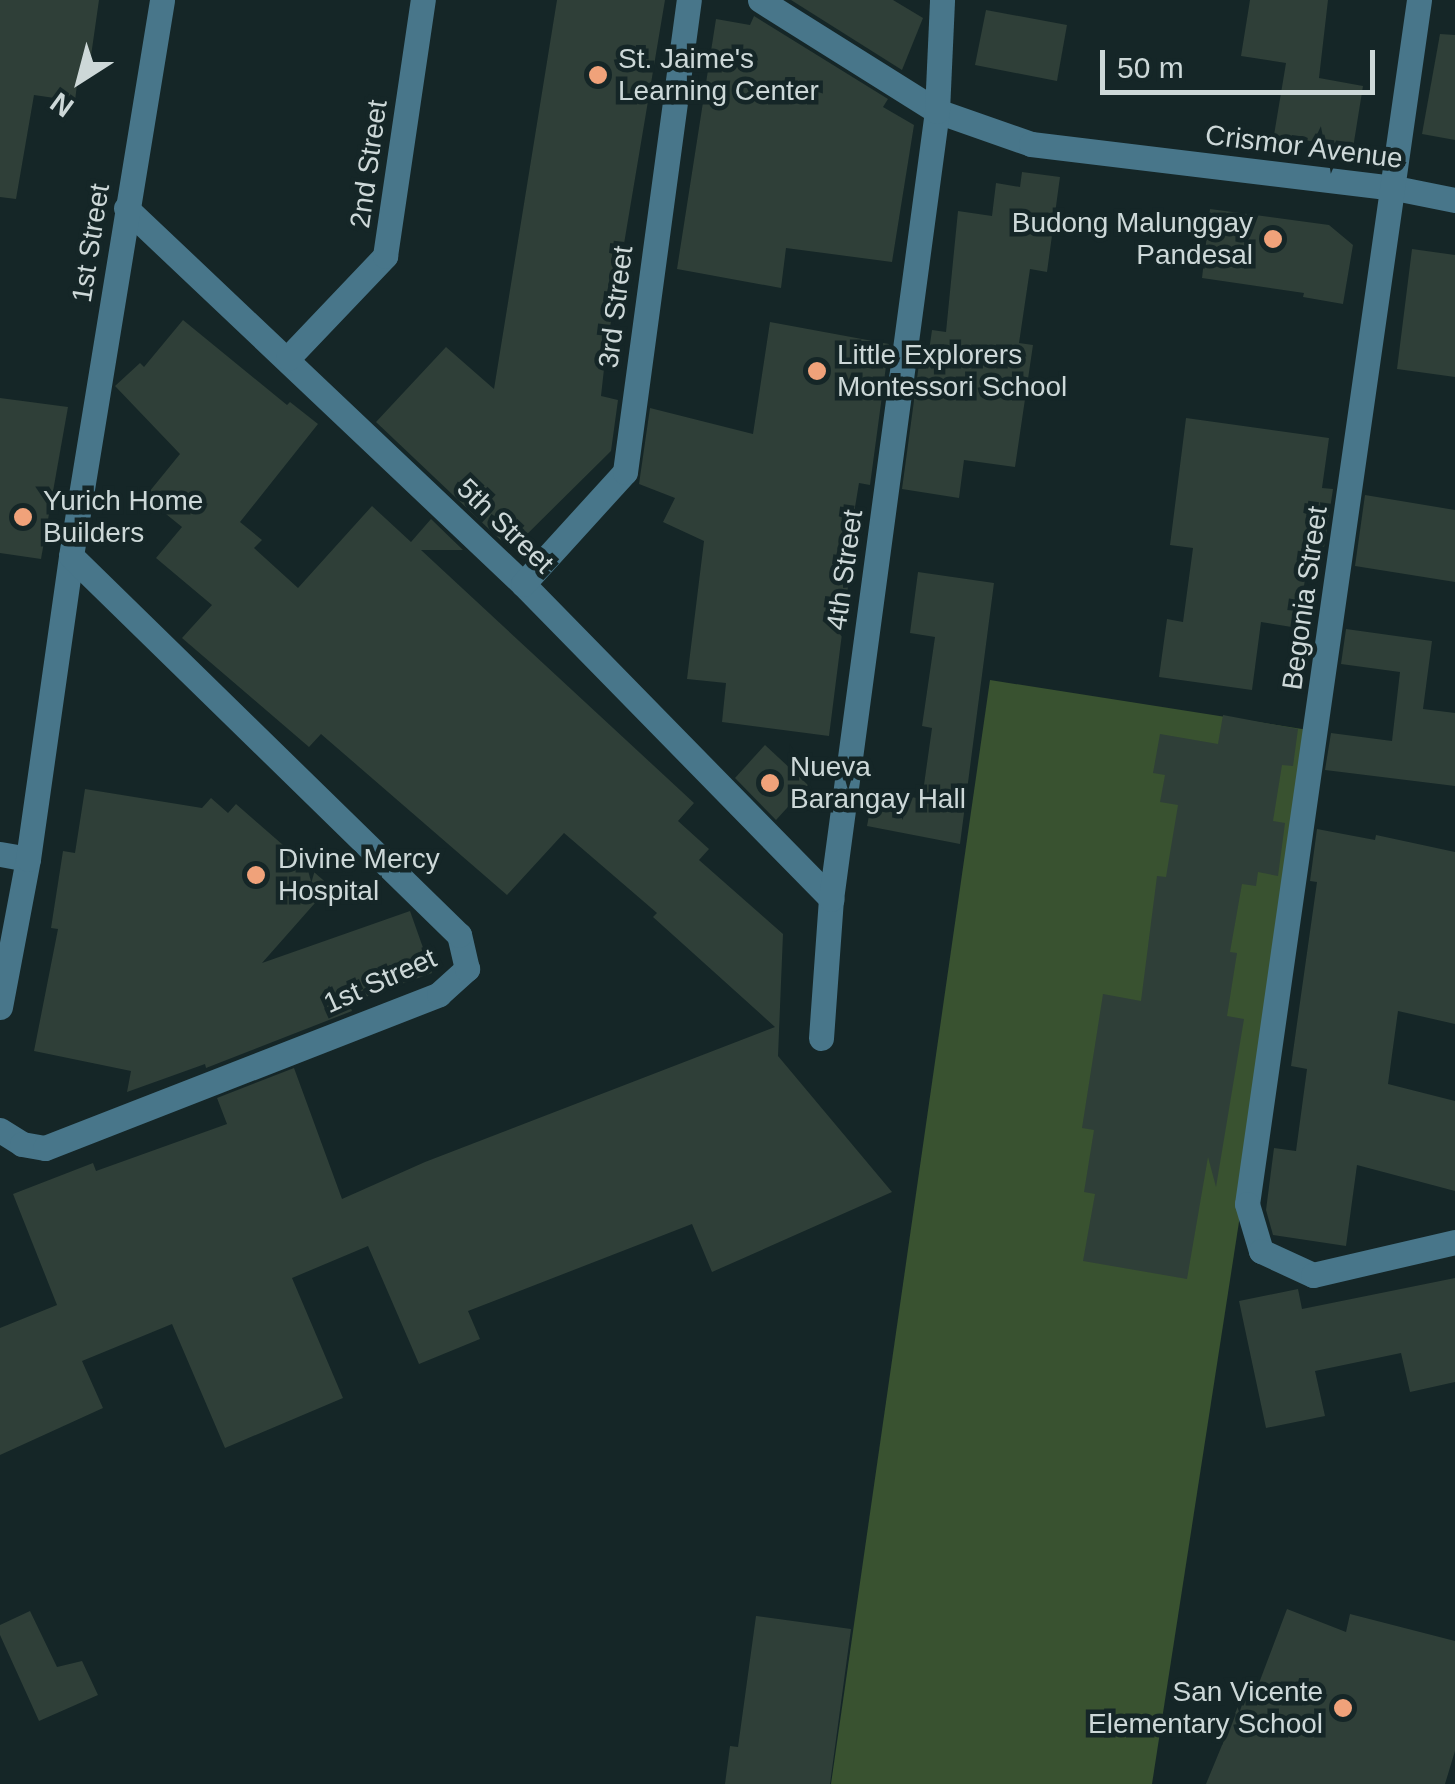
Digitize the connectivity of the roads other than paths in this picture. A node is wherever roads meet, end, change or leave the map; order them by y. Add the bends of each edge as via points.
1 (162, 0) edge
2 (424, 0) edge
3 (689, 0) edge
4 (760, 0) edge
5 (942, 0) edge
6 (1419, 0) edge
7 (938, 110) junction
8 (1395, 188) junction
9 (1455, 200) edge
10 (126, 208) junction
11 (288, 358) junction
12 (71, 556) junction
13 (523, 584) junction
14 (0, 854) edge
15 (28, 859) junction
16 (831, 899) junction
17 (0, 1007) edge
18 (821, 1038) dead end
19 (0, 1130) edge
20 (1455, 1242) edge

1 - 10 street, 1st Street
2 - 11 street, 2nd Street via 385,256
3 - 13 street, 3rd Street via 626,472
4 - 7 street, Crismor Avenue
5 - 7 street, 4th Street
6 - 8 street, Begonia Street
7 - 8 street, Crismor Avenue via 1031,144
7 - 16 street, 4th Street
8 - 9 street, Crismor Avenue
8 - 20 street, Begonia Street via 1247,1204 1261,1251 1313,1275
10 - 11 street, 5th Street
10 - 12 street, 1st Street
11 - 13 street, 5th Street
12 - 15 street, 1st Street
12 - 19 street, 1st Street via 459,935 467,968 439,994 45,1148
13 - 16 street, 5th Street
14 - 15 street
15 - 17 street, 1st Street
16 - 18 street, 4th Street

